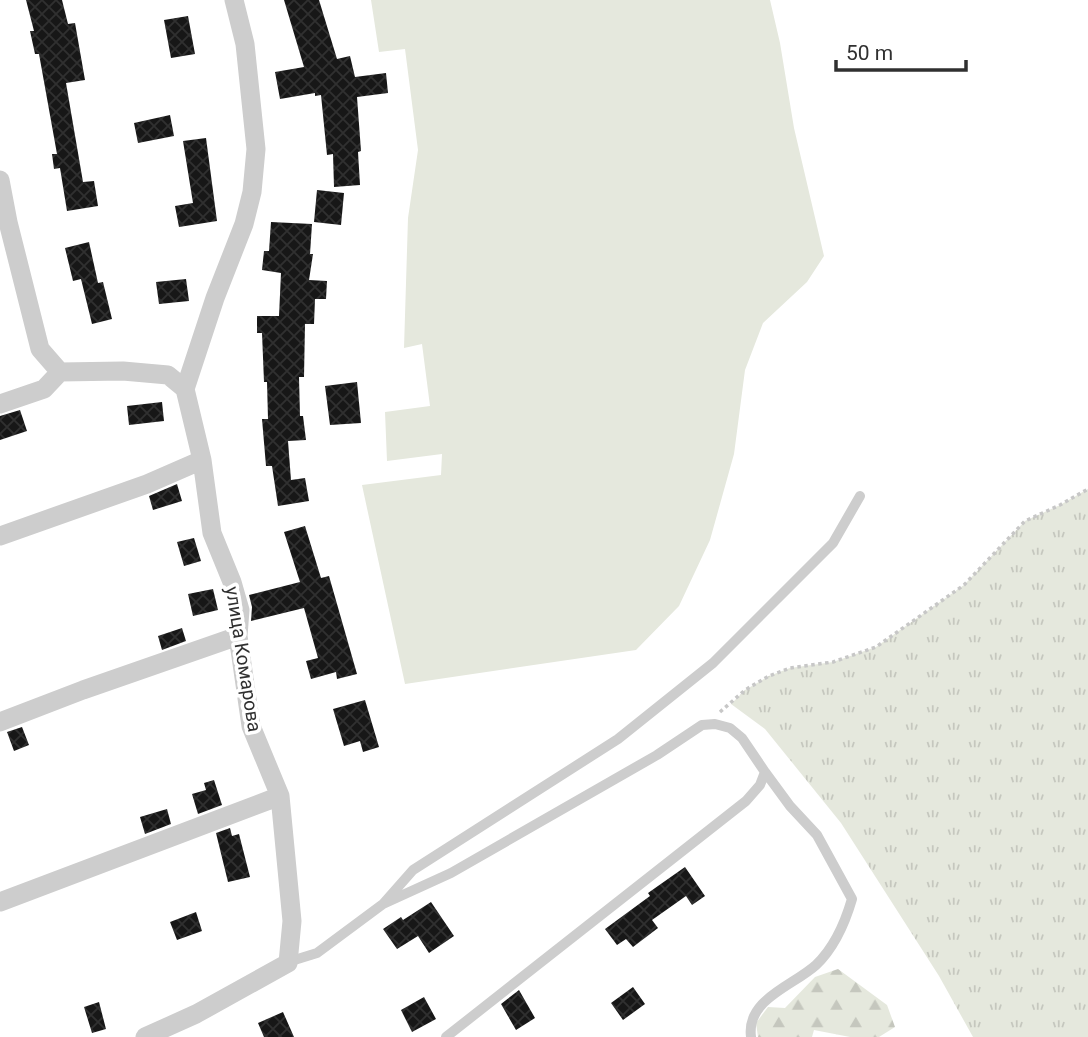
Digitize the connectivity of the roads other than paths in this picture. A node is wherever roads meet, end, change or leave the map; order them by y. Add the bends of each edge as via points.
1 (234, 0) edge
2 (0, 180) edge
3 (4, 223) edge
4 (60, 372) junction
5 (185, 388) junction
6 (0, 404) edge
7 (202, 460) junction
8 (860, 496) dead end
9 (0, 536) edge
10 (238, 636) junction
11 (0, 722) edge
12 (765, 772) junction
13 (280, 796) junction
14 (0, 902) edge
15 (383, 904) junction
16 (288, 962) junction
17 (145, 1037) edge
18 (446, 1037) edge
19 (751, 1037) edge

1 - 5 street via 245,44 256,149 252,192
2 - 3 street
3 - 4 street via 40,349
4 - 5 street via 168,375
4 - 6 street via 44,389
5 - 7 street, улица Комарова
7 - 9 street
7 - 10 street, улица Комарова via 212,533 240,610
8 - 15 lane via 833,543 713,663 618,739 413,870
10 - 11 street
10 - 13 street, улица Комарова via 251,726
12 - 15 lane via 730,728 702,725 451,873
12 - 18 lane via 746,801
12 - 19 lane via 817,835 852,899 843,929 817,964 755,1011
13 - 14 street
13 - 16 street, улица Комарова via 292,921
15 - 16 lane via 317,953
16 - 17 street

